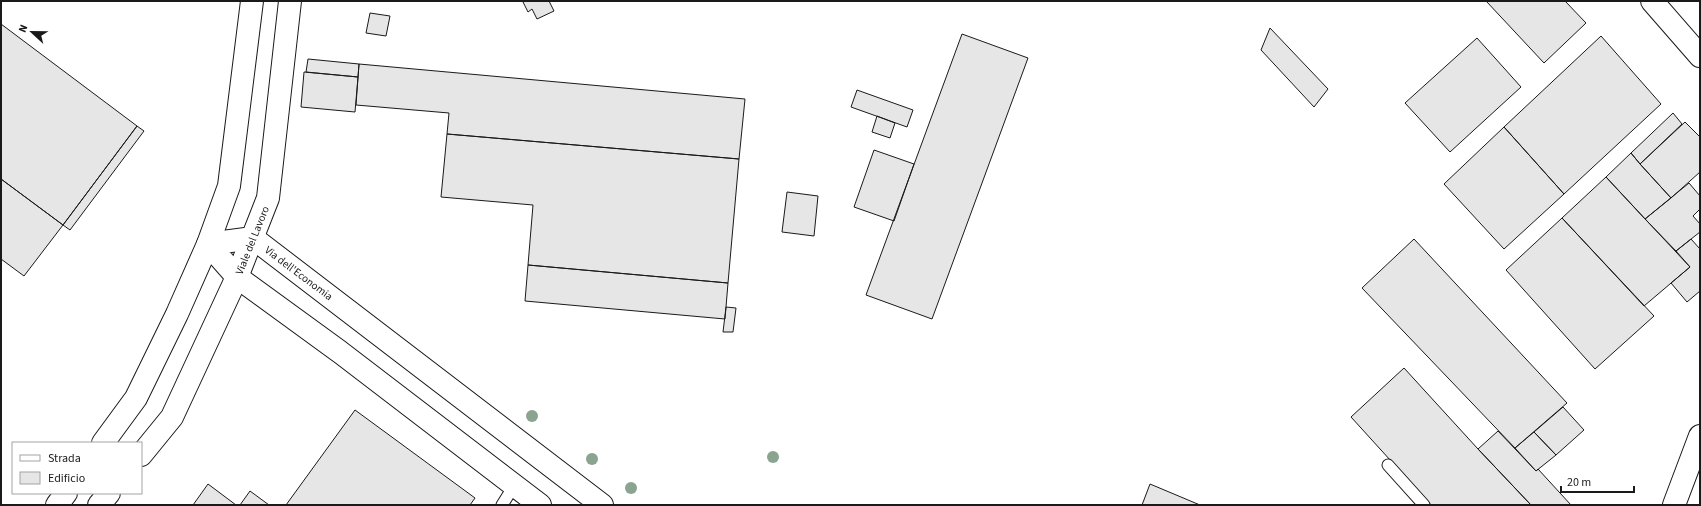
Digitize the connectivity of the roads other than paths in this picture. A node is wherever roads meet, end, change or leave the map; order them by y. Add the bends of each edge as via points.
1 (252, 1) edge
2 (290, 1) edge
3 (1652, 1) edge
4 (1700, 56) edge
5 (253, 238) junction
6 (208, 244) junction
7 (237, 277) junction
8 (1700, 436) edge
9 (104, 442) edge
10 (142, 454) edge
11 (1388, 465) dead end
12 (514, 486) junction
13 (65, 494) edge
14 (108, 494) edge
15 (57, 505) edge
16 (99, 505) edge
17 (502, 505) edge
18 (540, 505) edge
19 (602, 505) edge
20 (1424, 505) edge
21 (1674, 505) edge

1 - 6 street via 229,186
2 - 5 street, Viale del Lavoro via 268,198
3 - 4 street
5 - 6 street
5 - 7 street, Viale del Lavoro
5 - 19 street, Via dell'Economia
6 - 7 street
6 - 9 street via 136,398
7 - 10 street, Viale del Lavoro via 172,417
7 - 12 street via 340,352
8 - 21 street
11 - 20 lane
12 - 17 lane
12 - 18 street
13 - 15 street
14 - 16 street

